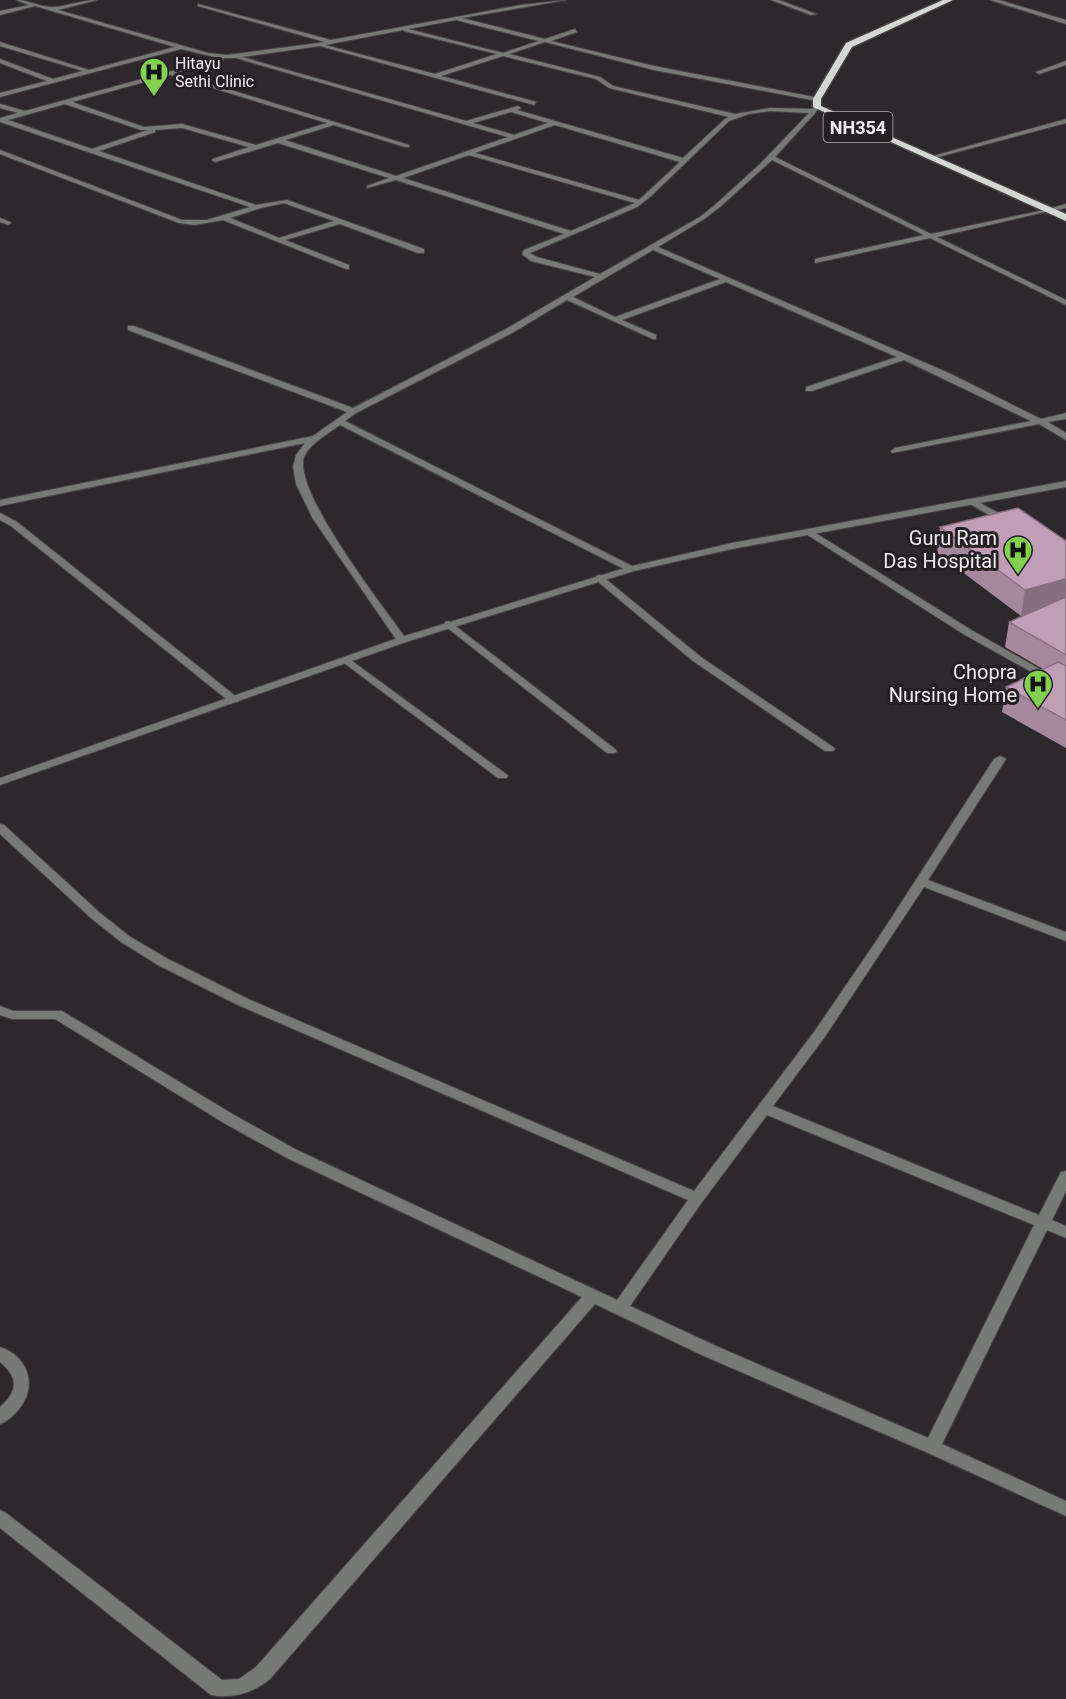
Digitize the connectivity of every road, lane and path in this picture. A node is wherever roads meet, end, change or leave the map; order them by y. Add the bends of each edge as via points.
1 (19, 0) edge
2 (94, 0) edge
3 (562, 0) edge
4 (774, 0) edge
5 (949, 0) edge
6 (993, 0) edge
7 (36, 5) junction
8 (200, 5) dead end
9 (51, 9) junction
10 (0, 13) edge
11 (813, 14) dead end
12 (457, 18) junction
13 (1066, 22) edge
14 (402, 29) junction
15 (575, 31) dead end
16 (543, 41) junction
17 (334, 42) junction
18 (0, 44) edge
19 (317, 44) junction
20 (182, 47) junction
21 (500, 54) junction
22 (227, 57) junction
23 (235, 57) junction
24 (0, 61) edge
25 (1066, 63) edge
26 (88, 71) junction
27 (1039, 72) dead end
28 (170, 74) junction
29 (436, 76) junction
30 (53, 81) junction
31 (0, 95) edge
32 (65, 102) junction
33 (0, 106) edge
34 (816, 106) junction
35 (510, 110) junction
36 (25, 114) junction
37 (735, 116) junction
38 (1, 120) edge
39 (1066, 121) edge
40 (333, 123) junction
41 (467, 123) junction
42 (555, 123) junction
43 (160, 129) junction
44 (514, 137) junction
45 (277, 140) junction
46 (407, 146) dead end
47 (255, 147) junction
48 (92, 151) junction
49 (0, 152) edge
50 (469, 153) junction
51 (771, 157) junction
52 (929, 158) junction
53 (215, 159) dead end
54 (685, 161) junction
55 (395, 178) junction
56 (369, 188) dead end
57 (640, 202) junction
58 (1066, 206) edge
59 (256, 207) junction
60 (1047, 210) junction
61 (223, 218) junction
62 (1066, 218) edge
63 (342, 221) junction
64 (570, 233) junction
65 (931, 236) junction
66 (279, 240) junction
67 (653, 247) junction
68 (421, 251) dead end
69 (818, 261) dead end
70 (346, 267) dead end
71 (602, 277) junction
72 (726, 279) junction
73 (567, 297) junction
74 (1066, 303) edge
75 (616, 319) junction
76 (131, 328) dead end
77 (653, 337) dead end
78 (904, 357) junction
79 (809, 389) dead end
80 (353, 411) junction
81 (1066, 416) edge
82 (338, 421) junction
83 (1041, 422) junction
84 (1066, 437) edge
85 (315, 439) junction
86 (895, 451) dead end
87 (1066, 484) edge
88 (973, 502) junction
89 (0, 503) edge
90 (0, 516) edge
91 (1014, 526) edge
92 (809, 532) junction
93 (631, 569) junction
94 (599, 578) junction
95 (449, 624) junction
96 (402, 640) junction
97 (348, 661) junction
98 (1066, 688) edge
99 (234, 700) junction
100 (829, 749) dead end
101 (611, 751) dead end
102 (1000, 759) dead end
103 (502, 776) dead end
104 (0, 782) edge
105 (0, 828) edge
106 (922, 882) junction
107 (1066, 937) edge
108 (0, 1010) edge
109 (764, 1108) junction
110 (1066, 1176) edge
111 (697, 1198) junction
112 (1043, 1222) junction
113 (1066, 1233) edge
114 (593, 1295) junction
115 (620, 1309) junction
116 (0, 1353) edge
117 (0, 1418) edge
118 (932, 1447) junction
119 (1066, 1509) edge
120 (0, 1518) edge

1 - 7 street
2 - 9 street
3 - 12 street
4 - 11 street
5 - 34 highway, NH354 via 849,45
6 - 13 street
7 - 9 street
7 - 10 street
8 - 17 street
9 - 20 street
12 - 14 street
12 - 16 street
14 - 17 street
14 - 21 street
15 - 16 street
16 - 21 street
16 - 34 street
17 - 19 street
18 - 26 street
19 - 23 street
19 - 29 street
20 - 22 street
20 - 26 street
21 - 29 street
21 - 37 street via 598,78 611,87
22 - 23 street
22 - 28 street
23 - 41 street
24 - 30 street
25 - 27 street
26 - 30 street
28 - 32 street
28 - 40 street
29 - 35 street via 534,103
30 - 31 street
32 - 36 street
32 - 43 street via 143,129
33 - 36 street
34 - 37 street via 766,109
34 - 51 street
34 - 52 highway, NH354
35 - 41 street
35 - 42 street
36 - 38 street
37 - 54 street
38 - 48 street
39 - 52 street
40 - 45 street
40 - 46 street
41 - 44 street
42 - 44 street
42 - 54 street
43 - 47 street via 186,127
43 - 48 street
44 - 50 street
45 - 47 street
45 - 55 street
47 - 53 street
48 - 59 street
49 - 61 street via 181,222 201,224
50 - 55 street
50 - 57 street
51 - 65 street
51 - 67 street via 715,208
52 - 60 highway, NH354
54 - 57 street
55 - 56 street
55 - 64 street
57 - 64 street
58 - 60 street
59 - 61 street
59 - 63 street via 291,202
60 - 62 highway, NH354
60 - 65 street
61 - 66 street
63 - 66 street
63 - 68 street
64 - 71 street via 532,248 526,255
65 - 69 street
65 - 74 street
66 - 70 street
67 - 71 street
67 - 72 street
71 - 73 street
72 - 75 street
72 - 78 street
73 - 75 street
73 - 80 street
75 - 77 street
76 - 80 street
78 - 79 street
78 - 83 street
80 - 82 street
81 - 83 street
82 - 85 street
82 - 93 street
83 - 84 street
83 - 86 street
85 - 89 street
85 - 96 street via 300,455 297,467 301,484 318,519
87 - 88 street
88 - 91 street
88 - 92 street
90 - 99 street
92 - 93 street
92 - 98 street via 969,633
93 - 94 street
94 - 95 street
94 - 100 street via 697,659
95 - 96 street
95 - 101 street
96 - 97 street
97 - 99 street
97 - 103 street
99 - 104 street
102 - 106 street
105 - 111 street via 95,915 163,962 243,1002
106 - 107 street
106 - 109 street
108 - 114 street via 12,1015 57,1014 292,1154
109 - 111 street
109 - 112 street
110 - 112 street
111 - 115 street
112 - 113 street
112 - 118 street
114 - 115 street
114 - 120 street via 249,1685 234,1690 218,1689
115 - 118 street
116 - 117 street via 12,1362 23,1389 17,1403
118 - 119 street

